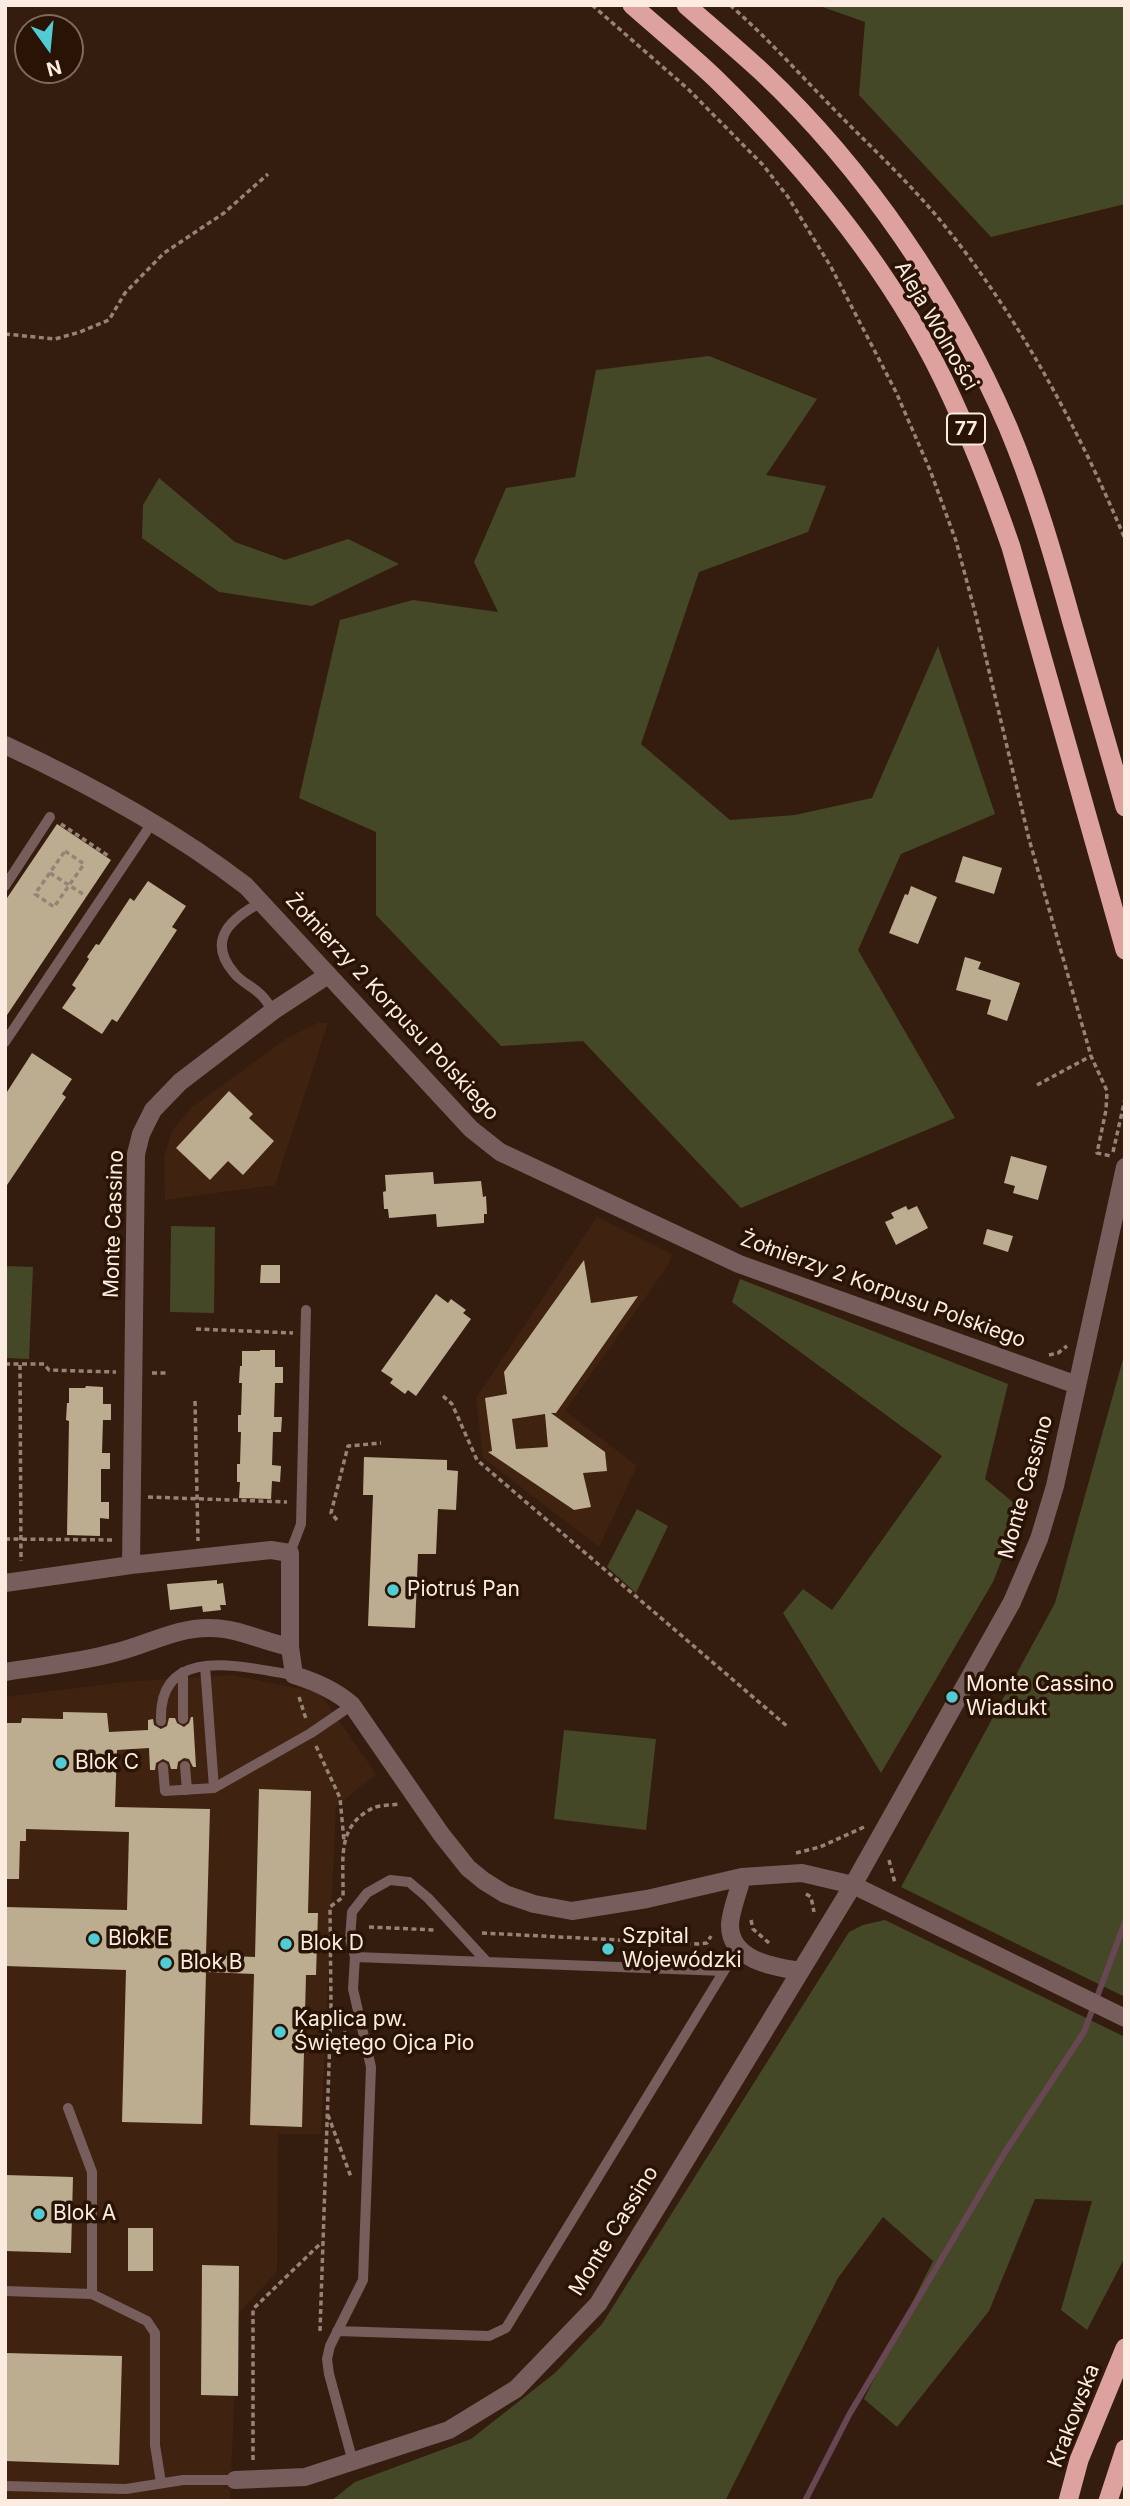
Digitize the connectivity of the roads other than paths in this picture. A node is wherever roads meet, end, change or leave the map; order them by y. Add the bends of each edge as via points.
1 (632, 5) edge
2 (686, 5) edge
3 (5, 745) edge
4 (1125, 807) edge
5 (50, 817) road end
6 (152, 823) junction
7 (5, 886) edge
8 (262, 902) junction
9 (1125, 950) edge
10 (328, 975) junction
11 (273, 1011) junction
12 (5, 1042) edge
13 (1119, 1161) edge
14 (306, 1310) dead end
15 (1077, 1385) junction
16 (290, 1553) junction
17 (131, 1565) junction
18 (13, 1582) edge
19 (290, 1647) junction
20 (205, 1666) junction
21 (5, 1672) edge
22 (183, 1672) junction
23 (294, 1675) junction
24 (352, 1705) junction
25 (183, 1719) dead end
26 (161, 1721) dead end
27 (186, 1766) dead end
28 (163, 1767) dead end
29 (214, 1788) junction
30 (187, 1790) junction
31 (742, 1877) junction
32 (853, 1885) junction
33 (738, 1948) junction
34 (355, 1957) junction
35 (487, 1962) junction
36 (724, 1970) junction
37 (800, 1971) junction
38 (1125, 2018) edge
39 (68, 2108) dead end
40 (5, 2291) edge
41 (92, 2294) junction
42 (337, 2331) junction
43 (1125, 2348) edge
44 (1125, 2449) edge
45 (353, 2462) junction
46 (244, 2480) joint
47 (161, 2483) junction
48 (5, 2486) edge
49 (1068, 2501) edge
50 (1108, 2501) edge

1 - 9 highway, Aleja Wolności / 77 via 715,78 816,186 881,273 942,377 990,485 1011,547
2 - 4 highway, Aleja Wolności / 77 via 763,73 852,171 945,304 1008,427 1041,516
3 - 6 street, Żołnierzy 2 Korpusu Polskiego
5 - 7 lane
6 - 8 street, Żołnierzy 2 Korpusu Polskiego via 215,862
6 - 12 lane
8 - 10 street, Żołnierzy 2 Korpusu Polskiego
8 - 11 lane via 231,922 222,946 233,972 260,993
10 - 11 street, Monte Cassino
10 - 15 street, Żołnierzy 2 Korpusu Polskiego via 471,1129 500,1152 739,1264
11 - 17 street, Monte Cassino via 180,1082 153,1110 141,1134 136,1154
13 - 15 street, Monte Cassino via 1120,1189
14 - 16 lane via 301,1524
15 - 32 street, Monte Cassino via 1055,1486 1026,1573
16 - 17 street via 271,1550
16 - 19 street
17 - 18 street
19 - 21 street via 230,1630 186,1630 95,1658
19 - 23 street
20 - 22 lane
20 - 23 lane
20 - 29 lane
22 - 25 lane
22 - 26 lane via 170,1682 160,1702
23 - 24 street via 318,1683
24 - 29 lane
24 - 31 street via 468,1868 505,1894 572,1911
27 - 30 lane
28 - 30 lane via 165,1791
29 - 30 lane
31 - 32 street via 802,1873
31 - 33 street via 730,1923
32 - 37 street, Monte Cassino
32 - 38 street
33 - 36 lane
33 - 37 street via 764,1966
34 - 35 lane
34 - 35 lane via 350,1939 352,1912 367,1892 390,1880 409,1882 428,1898
34 - 42 lane via 353,1989 370,2067 363,2280
35 - 36 lane
36 - 42 lane via 506,2328 489,2336
37 - 45 street, Monte Cassino via 598,2304 516,2389 449,2430
39 - 41 lane via 92,2172
40 - 41 lane
41 - 47 lane via 147,2321 155,2333 155,2445
42 - 45 lane via 328,2366
43 - 49 highway, Krakowska via 1079,2460
44 - 50 highway
45 - 46 street, Monte Cassino via 305,2477
46 - 47 lane
47 - 48 lane via 126,2489

